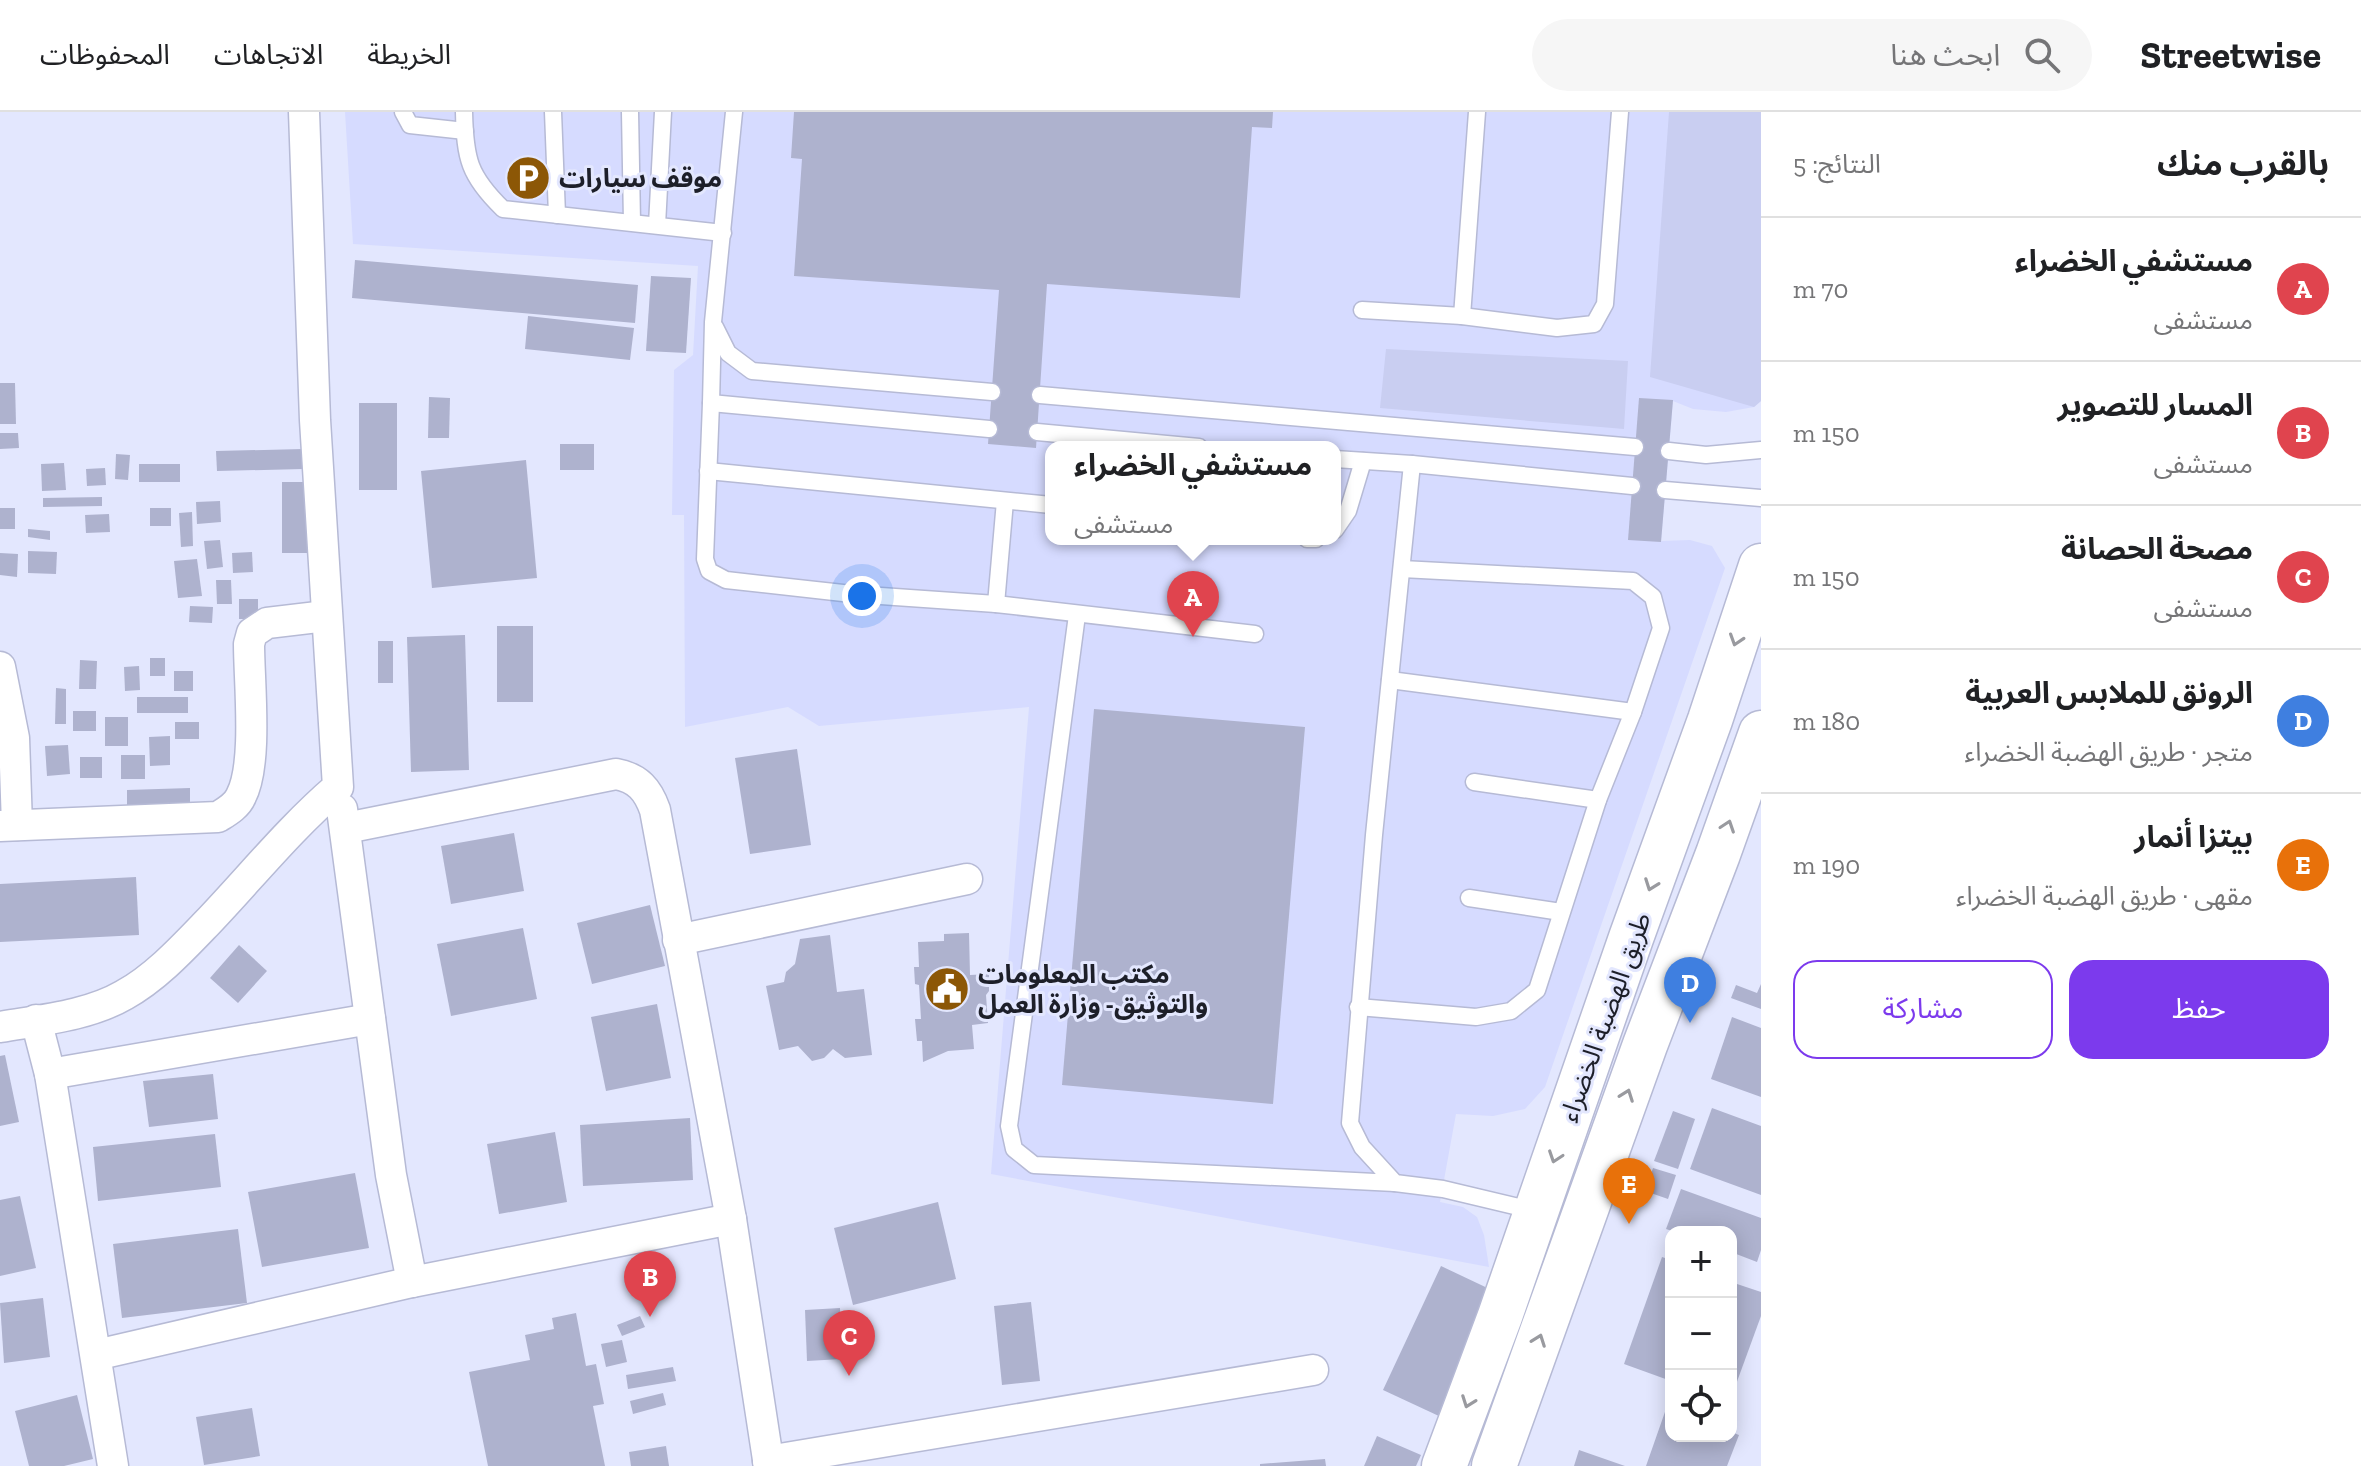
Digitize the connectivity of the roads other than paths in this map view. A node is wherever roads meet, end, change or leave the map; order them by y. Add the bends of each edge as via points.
1 (304, 112) edge
2 (403, 112) edge
3 (464, 112) edge
4 (553, 112) edge
5 (630, 112) edge
6 (663, 112) edge
7 (734, 112) edge
8 (1477, 112) edge
9 (1620, 112) edge
10 (465, 131) junction
11 (557, 215) junction
12 (632, 222) junction
13 (657, 225) junction
14 (723, 233) junction
15 (1362, 310) dead end
16 (1462, 316) junction
17 (713, 322) junction
18 (992, 392) dead end
19 (1040, 395) dead end
20 (711, 403) junction
21 (989, 429) dead end
22 (1037, 432) dead end
23 (1134, 441) edge
24 (1635, 447) dead end
25 (1761, 450) edge
26 (1669, 451) dead end
27 (1341, 459) edge
28 (1363, 461) junction
29 (1412, 464) junction
30 (708, 471) junction
31 (1632, 486) dead end
32 (1665, 490) dead end
33 (1761, 498) edge
34 (1005, 501) junction
35 (1045, 504) edge
36 (1341, 521) edge
37 (1761, 566) edge
38 (1402, 569) junction
39 (996, 604) junction
40 (1077, 615) junction
41 (326, 616) junction
42 (1255, 634) dead end
43 (0, 667) edge
44 (1390, 680) junction
45 (1633, 712) junction
46 (1761, 733) edge
47 (1474, 782) dead end
48 (338, 787) junction
49 (1598, 800) junction
50 (9, 826) edge
51 (346, 828) junction
52 (967, 879) dead end
53 (1469, 898) dead end
54 (1561, 912) junction
55 (678, 940) junction
56 (1358, 1007) junction
57 (370, 1019) junction
58 (36, 1020) junction
59 (0, 1027) edge
60 (50, 1074) junction
61 (1395, 1183) junction
62 (1537, 1212) junction
63 (731, 1219) junction
64 (412, 1282) junction
65 (96, 1355) junction
66 (1313, 1370) dead end
67 (769, 1464) edge
68 (113, 1466) edge
69 (1444, 1466) edge
70 (1494, 1466) edge

1 - 41 street
2 - 10 lane via 410,125
3 - 10 lane
4 - 11 lane
5 - 12 lane
6 - 13 lane
7 - 14 lane
8 - 16 lane
9 - 16 lane via 1605,304 1594,324 1557,328
10 - 11 lane via 475,176 503,209
11 - 12 lane
12 - 13 lane
13 - 14 lane
14 - 17 lane
15 - 16 lane
17 - 18 lane via 728,353 752,371
17 - 20 lane
19 - 24 lane
20 - 21 lane
20 - 30 lane
22 - 23 lane
25 - 26 lane via 1706,455
27 - 28 lane
28 - 29 lane
28 - 36 lane
29 - 31 lane
29 - 38 lane
30 - 34 lane
30 - 39 lane via 705,559 709,571 726,580
32 - 33 lane
34 - 35 lane
34 - 39 lane
37 -> 62 main road, طريق الهضبة الخضراء
38 - 44 lane
38 - 45 lane via 1633,581 1653,597 1661,628
39 - 40 lane
40 - 42 lane
40 - 61 lane via 1009,1126 1014,1149 1034,1165
41 - 48 street
41 - 50 street via 267,623 252,633 248,773 241,796 228,811 218,817
43 - 50 street via 14,738
44 - 45 lane
44 - 56 lane
45 - 49 lane
70 -> 46 main road, طريق الهضبة الخضراء
47 - 49 lane
48 - 51 street
48 - 58 street via 159,970 123,996
49 - 54 lane
51 - 55 street via 616,774 633,778 655,810
51 - 57 street
52 - 55 street
53 - 54 lane
54 - 56 lane via 1537,990 1511,1011 1476,1017
55 - 63 street
56 - 61 lane via 1350,1123 1362,1147
57 - 60 street
57 - 64 street
58 - 59 street
58 - 60 street
60 - 65 street
61 - 62 lane
62 -> 69 main road, طريق الهضبة الخضراء
63 - 64 street
63 - 67 street
64 - 65 street
65 - 68 street
66 - 67 street

